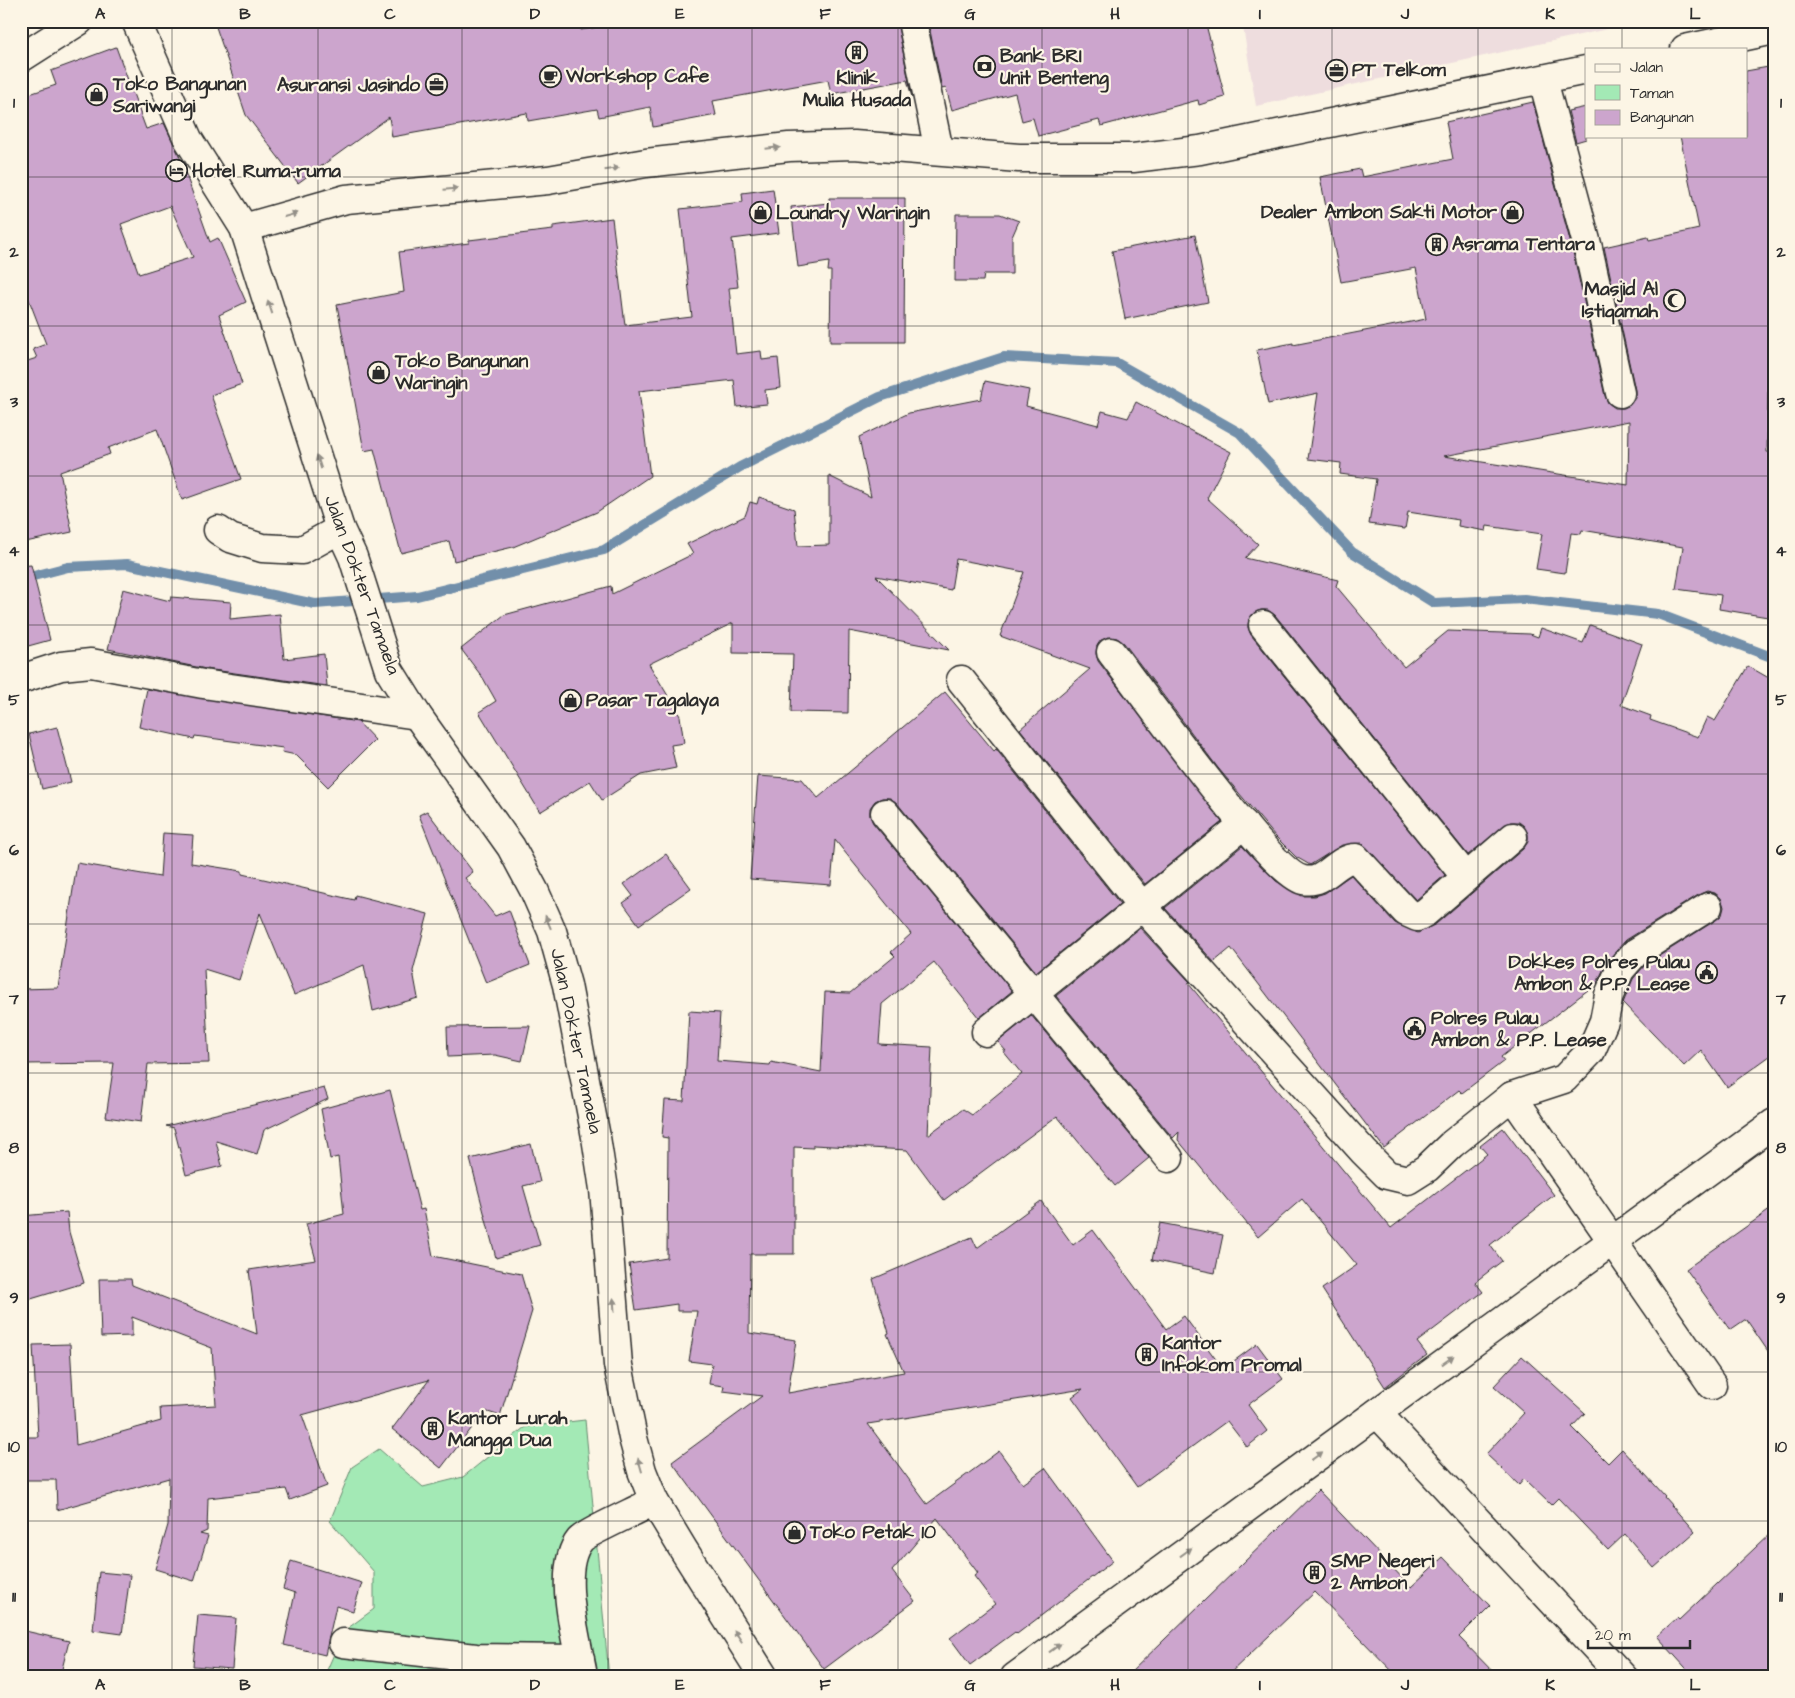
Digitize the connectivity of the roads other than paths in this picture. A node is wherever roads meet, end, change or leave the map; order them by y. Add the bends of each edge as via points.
1 (79, 21) edge
2 (136, 21) edge
3 (912, 21) edge
4 (1774, 30) edge
5 (1690, 48) edge
6 (21, 58) edge
7 (1585, 70) edge
8 (1543, 80) junction
9 (939, 151) junction
10 (244, 228) junction
11 (1620, 394) dead end
12 (340, 529) junction
13 (218, 530) dead end
14 (1263, 625) dead end
15 (1111, 652) dead end
16 (21, 679) edge
17 (961, 680) dead end
18 (417, 715) junction
19 (885, 813) dead end
20 (1244, 824) junction
21 (1513, 837) dead end
22 (1466, 877) junction
23 (1142, 906) junction
24 (1708, 907) dead end
25 (1034, 993) junction
26 (986, 1032) dead end
27 (1512, 1096) junction
28 (1774, 1122) edge
29 (1169, 1158) dead end
30 (1613, 1240) junction
31 (1712, 1385) dead end
32 (1377, 1413) junction
33 (654, 1501) junction
34 (343, 1643) dead end
35 (582, 1668) edge
36 (764, 1677) edge
37 (1015, 1677) edge
38 (1623, 1677) edge

1 - 6 main road
2 - 10 main road, Jalan Dokter Tamaela via 188,139
3 - 9 main road
4 - 5 main road
7 - 8 main road
8 - 9 main road via 1200,150 1133,158 1019,158
8 - 11 main road via 1603,309
10 -> 9 main road via 346,199 548,180 646,163 749,151 854,146
12 -> 10 main road, Jalan Dokter Tamaela
12 - 13 main road via 302,550 262,548 230,538
12 - 18 main road, Jalan Dokter Tamaela via 353,557 389,670
14 - 22 main road
15 - 20 main road
16 - 18 main road via 61,666 91,663 203,684
17 - 23 main road
33 -> 18 main road, Jalan Dokter Tamaela via 633,1438 618,1365 604,1189 576,1024 552,931 511,847
19 - 25 main road
20 - 22 main road via 1284,869 1302,880 1326,875 1347,858 1356,858 1406,912 1417,917
20 - 23 main road
21 - 22 main road
23 - 25 main road
23 - 27 main road via 1387,1175 1408,1180 1427,1168
24 - 27 main road via 1635,953 1620,970 1591,1051 1564,1079
25 - 26 main road
25 - 29 main road
27 - 30 main road
28 - 30 main road
30 - 31 main road
32 -> 30 main road
37 -> 32 main road
32 - 38 main road
33 - 35 main road via 580,1540 570,1560 568,1580
36 -> 33 main road, Jalan Dokter Tamaela
34 - 35 main road

